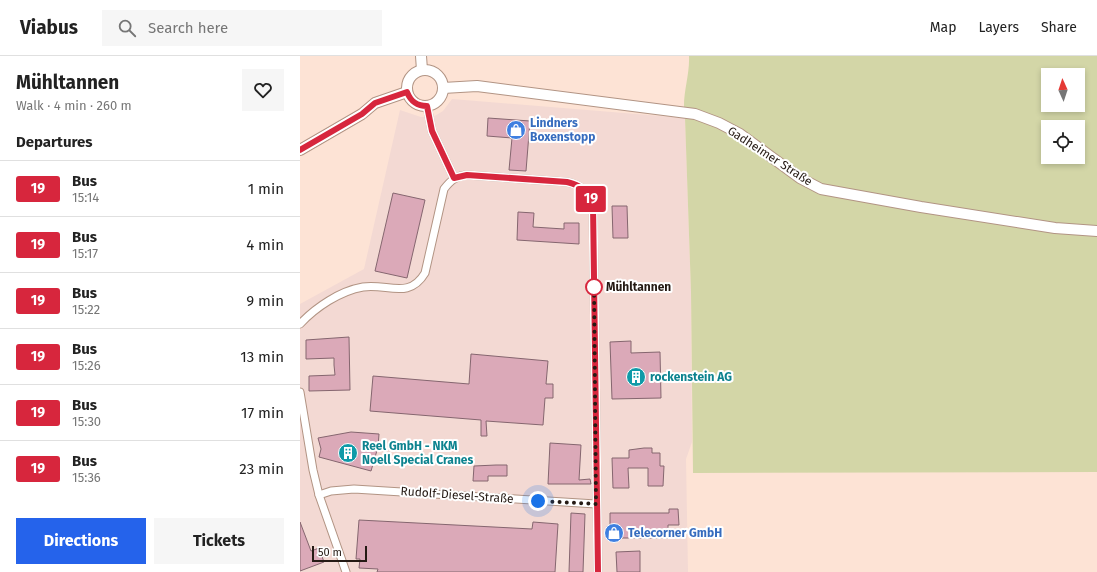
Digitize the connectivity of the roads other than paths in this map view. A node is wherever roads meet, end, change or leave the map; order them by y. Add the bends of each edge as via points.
1 (421, 56) edge
2 (422, 70) junction
3 (443, 88) junction
4 (407, 92) junction
5 (427, 106) junction
6 (300, 150) edge
7 (454, 178) junction
8 (1097, 231) edge
9 (300, 324) edge
10 (300, 392) edge
11 (319, 496) junction
12 (596, 504) junction
13 (346, 572) edge
14 (598, 572) edge

1 - 2 street
2 - 3 street via 437,75
2 - 4 street via 408,80
3 - 5 street via 440,98
3 - 8 street, Gadheimer Straße via 477,86 694,114 740,134 800,178 822,189 1055,228
4 - 5 street via 412,102
4 - 6 street via 375,103 362,114
5 - 7 street via 432,131
7 - 9 street via 444,189 425,273 414,286 403,289 365,286 350,290 311,312
7 - 12 street via 467,175 567,182 578,184 588,192 593,204
10 - 11 street via 312,470
11 - 12 street, Rudolf-Diesel-Straße via 331,491 354,489
11 - 13 street
12 - 14 street

